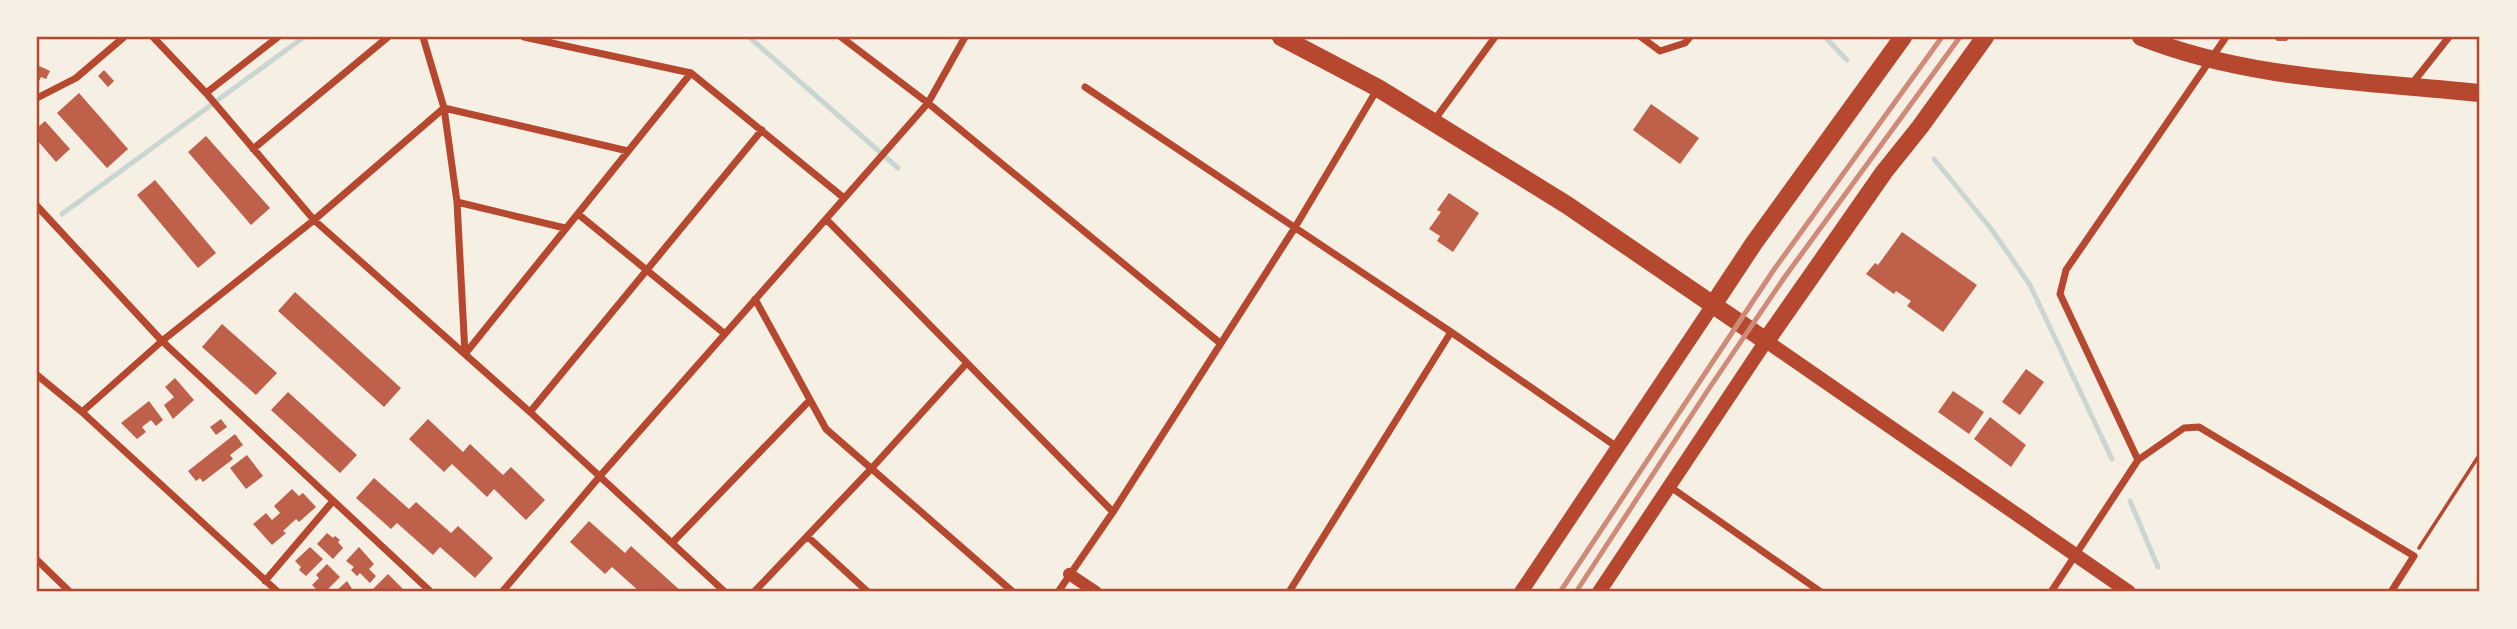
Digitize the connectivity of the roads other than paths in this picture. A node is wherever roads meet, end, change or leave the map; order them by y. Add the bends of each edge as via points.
1 (124, 37) edge
2 (152, 37) edge
3 (278, 37) edge
4 (388, 37) edge
5 (423, 37) edge
6 (524, 37) edge
7 (841, 37) edge
8 (965, 37) edge
9 (1281, 37) edge
10 (1495, 37) edge
11 (1641, 37) edge
12 (1689, 37) edge
13 (1903, 37) edge
14 (1985, 37) edge
15 (2141, 37) edge
16 (2226, 37) edge
17 (2449, 37) edge
18 (2210, 61) junction
19 (691, 73) junction
20 (2410, 86) junction
21 (1085, 87) dead end
22 (1378, 88) junction
23 (206, 93) junction
24 (2480, 93) edge
25 (37, 98) edge
26 (928, 103) junction
27 (444, 108) junction
28 (1433, 122) junction
29 (762, 130) junction
30 (253, 149) junction
31 (628, 151) junction
32 (844, 198) junction
33 (457, 202) junction
34 (38, 210) edge
35 (578, 214) junction
36 (826, 219) junction
37 (314, 220) junction
38 (565, 228) junction
39 (1294, 229) junction
40 (646, 270) junction
41 (755, 299) junction
42 (1713, 305) junction
43 (1451, 332) junction
44 (725, 334) junction
45 (162, 341) junction
46 (1766, 341) junction
47 (1220, 343) junction
48 (465, 354) junction
49 (966, 364) junction
50 (37, 375) edge
51 (809, 401) junction
52 (82, 412) junction
53 (530, 412) junction
54 (1617, 447) junction
55 (2138, 460) junction
56 (871, 469) junction
57 (600, 476) junction
58 (1669, 486) junction
59 (333, 501) junction
60 (1113, 512) junction
61 (807, 536) junction
62 (672, 543) junction
63 (2074, 556) junction
64 (37, 560) edge
65 (1069, 574) junction
66 (265, 581) junction
67 (70, 592) edge
68 (278, 592) edge
69 (431, 592) edge
70 (502, 592) edge
71 (725, 592) edge
72 (754, 592) edge
73 (868, 592) edge
74 (1013, 592) edge
75 (1058, 592) edge
76 (1096, 592) edge
77 (1289, 592) edge
78 (1521, 592) edge
79 (1599, 592) edge
80 (1821, 592) edge
81 (2051, 592) edge
82 (2129, 592) edge
83 (2391, 592) edge

1 - 25 street via 76,78
2 - 23 street
3 - 23 street
4 - 30 street
5 - 27 street
6 - 19 street
7 - 26 street
8 - 26 street
9 - 22 main road
10 - 28 street
11 - 12 street via 1660,51 1685,43
13 - 42 main road
14 - 46 main road
15 - 18 main road
16 - 18 street
17 - 20 street
18 - 20 main road via 2314,79
18 - 55 street via 2066,270 2060,294
19 - 29 street
19 - 31 street
20 - 24 main road
21 - 39 street
22 - 28 main road
22 - 39 street
23 - 30 street
26 - 32 street
26 - 47 street
27 - 31 street
27 - 33 street
27 - 37 street
28 - 42 main road via 1567,205
29 - 32 street
29 - 40 street
30 - 37 street
31 - 35 street
32 - 36 street
33 - 38 street
33 - 48 street
34 - 45 street
35 - 38 street
35 - 40 street
36 - 41 street
36 - 49 street
37 - 45 street
37 - 48 street
38 - 48 street
39 - 43 street
39 - 47 street
40 - 44 street
40 - 53 street
41 - 44 street
41 - 51 street
42 - 46 main road
42 - 54 main road
43 - 54 street
43 - 77 street
44 - 57 street
45 - 52 street
45 - 59 street
46 - 58 main road
46 - 63 main road
47 - 60 street
48 - 53 street
49 - 56 street
49 - 60 street
50 - 52 street
51 - 56 street via 826,429
51 - 62 street
52 - 66 street
53 - 57 street
54 - 78 main road
55 - 63 street
55 - 83 street via 2184,429 2199,427 2414,556
56 - 61 street
56 - 74 street
57 - 62 street
57 - 70 street
58 - 79 main road
58 - 80 street
59 - 66 street
59 - 69 street
60 - 65 street
61 - 72 street
61 - 73 street
62 - 71 street
63 - 81 street
63 - 82 main road
64 - 67 street
65 - 75 street
65 - 76 street
66 - 68 street

